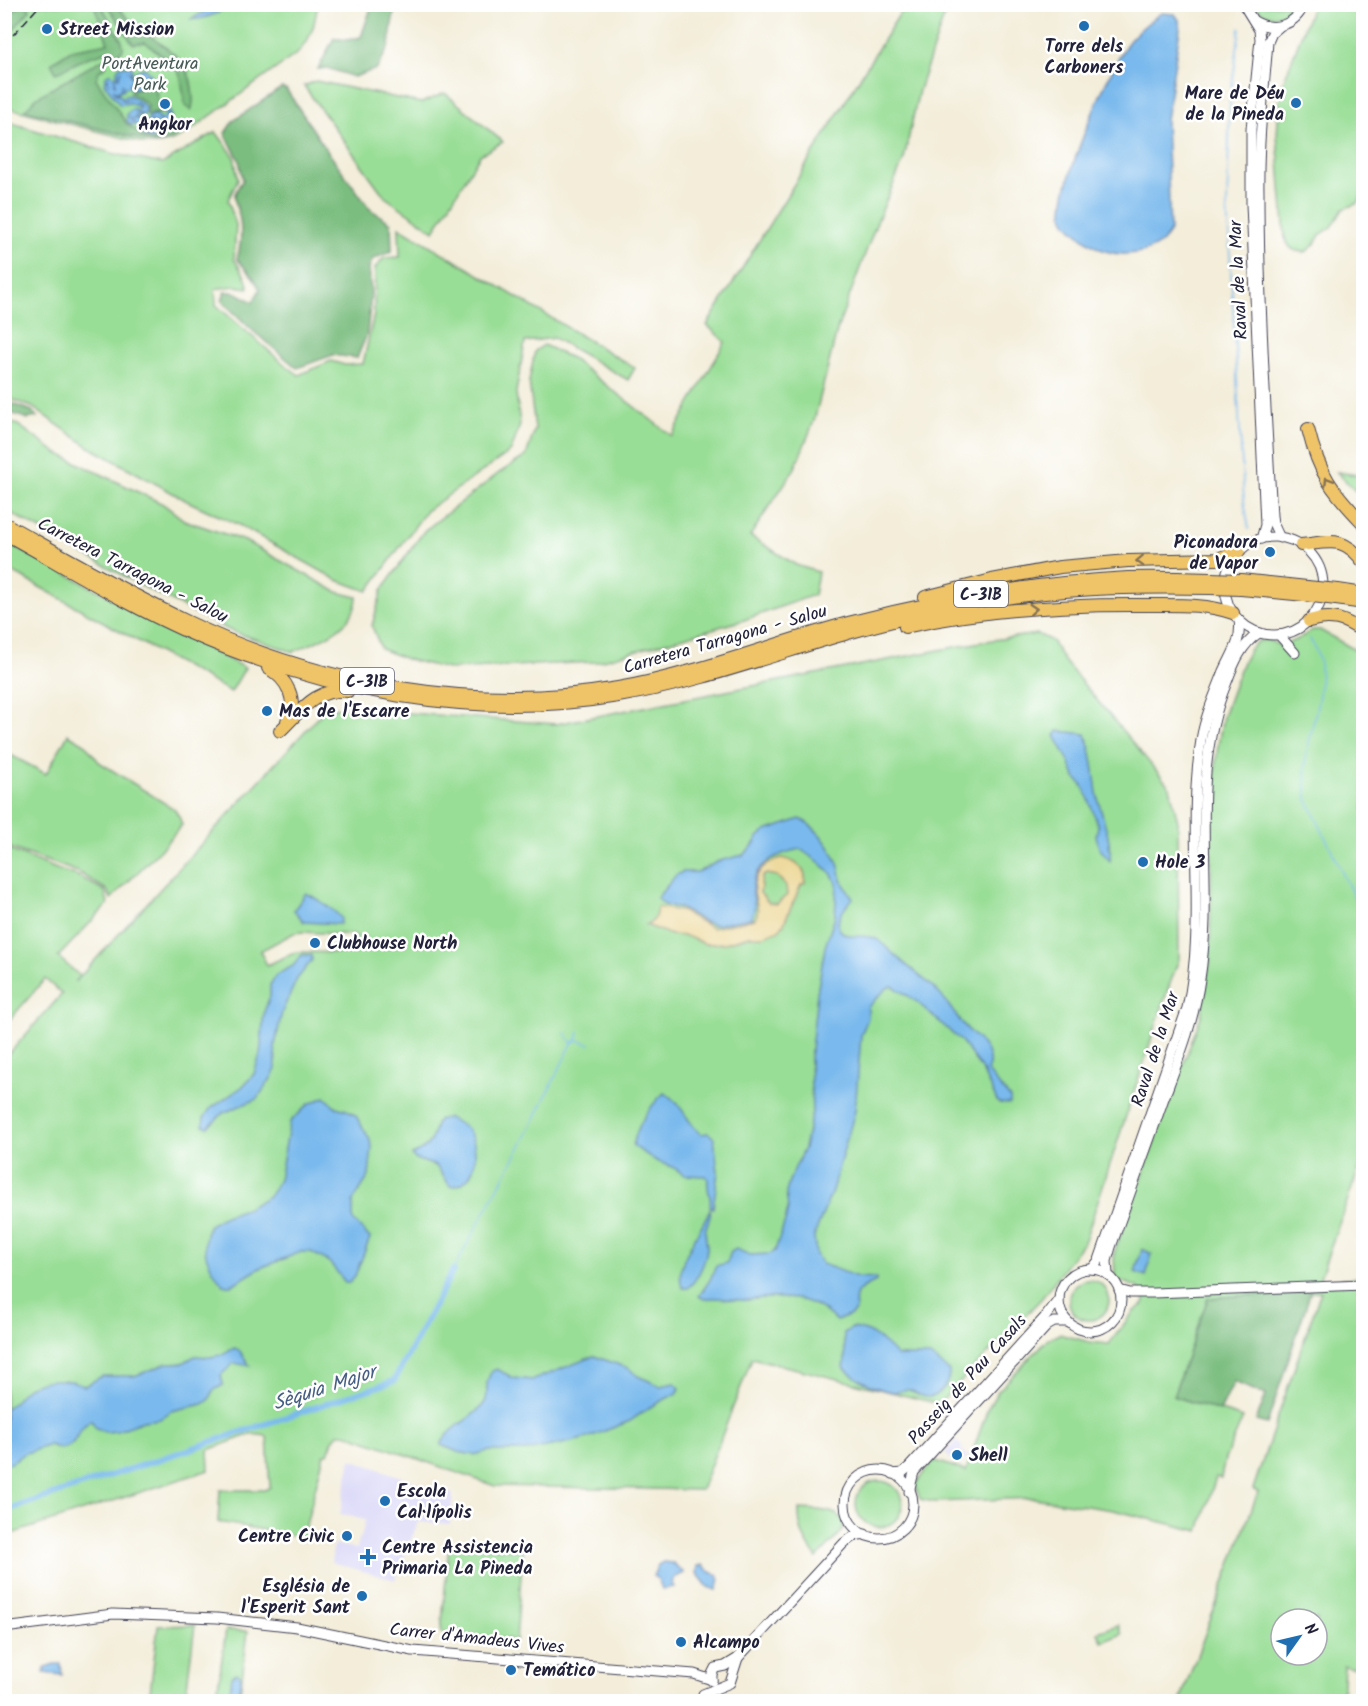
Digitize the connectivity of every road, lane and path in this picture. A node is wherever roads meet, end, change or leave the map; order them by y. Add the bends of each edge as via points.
1 (1243, 4) edge
2 (1304, 4) edge
3 (1254, 21) junction
4 (1279, 27) junction
5 (1308, 429) dead end
6 (4, 523) edge
7 (1364, 524) edge
8 (4, 533) edge
9 (1280, 538) junction
10 (1261, 539) junction
11 (1301, 545) junction
12 (1239, 551) junction
13 (1364, 563) edge
14 (1337, 594) junction
15 (1364, 594) edge
16 (1364, 603) edge
17 (1236, 616) junction
18 (1309, 621) junction
19 (1297, 630) junction
20 (1259, 633) junction
21 (1364, 634) edge
22 (1280, 635) junction
23 (240, 654) junction
24 (764, 654) junction
25 (410, 697) junction
26 (1092, 1269) junction
27 (1108, 1275) junction
28 (1364, 1285) edge
29 (1119, 1290) junction
30 (1144, 1293) junction
31 (1059, 1299) junction
32 (1120, 1308) junction
33 (1068, 1322) junction
34 (893, 1474) junction
35 (909, 1492) junction
36 (851, 1523) junction
37 (865, 1534) junction
38 (843, 1543) junction
39 (4, 1628) edge
40 (738, 1658) junction
41 (725, 1666) junction
42 (732, 1675) junction
43 (710, 1678) junction
44 (702, 1695) edge

1 - 3 street, Raval de la Mar
2 - 4 street, Raval de la Mar via 1293,21
3 - 4 street
3 - 10 street, Raval de la Mar via 1260,39 1251,129 1251,204 1265,525
4 - 9 street, Raval de la Mar via 1268,42 1259,191 1271,494 1273,523
7 -> 5 highway via 1326,481
6 - 24 highway, Carretera Tarragona - Salou / C-31B via 189,623 291,663 372,682 450,694 567,694 617,688
8 - 23 highway, Carretera Tarragona - Salou / C-31B via 184,630
9 - 10 street
9 - 11 street
10 - 12 street
11 - 13 highway via 1341,542
11 - 18 street via 1314,559 1322,581 1319,604
12 - 17 street via 1225,581 1226,595
12 -> 24 highway via 1217,559 1060,567 992,580 844,620
14 - 15 highway, C-31B
14 - 16 highway, C-31B
14 - 24 highway, Carretera Tarragona - Salou / C-31B, bridge via 1131,578 1063,583 924,604 846,624
17 - 20 street
24 -> 17 highway via 920,623 1012,611 1110,604 1209,606
17 - 26 street, Raval de la Mar via 1239,640 1206,719 1197,767 1198,924 1194,980 1182,1027 1099,1260
18 - 19 street
18 - 21 highway via 1335,616
19 - 22 street
19 - 22 street via 1295,653
20 - 22 street
20 - 27 street, Raval de la Mar via 1242,650 1213,722 1204,779 1204,939 1197,996 1111,1247
23 - 25 highway, Carretera Tarragona - Salou / C-31B via 313,678
23 - 25 highway via 277,673 285,682 291,711 280,731 308,703 327,692
24 - 25 highway, Carretera Tarragona - Salou / C-31B via 690,681 567,703 498,705
26 - 27 street
26 - 31 street via 1069,1276
27 - 29 street
28 - 30 street
29 - 30 street
29 - 32 street
30 - 32 street
31 - 33 street
31 - 34 street, Passeig de Pau Casals via 909,1467
32 - 33 street via 1111,1322 1096,1330 1079,1329
33 - 35 street, Passeig de Pau Casals via 1047,1326 914,1472
34 - 35 street
34 - 36 street via 871,1471 852,1483 845,1501
35 - 37 street via 912,1510 902,1529 884,1537
36 - 37 street
36 - 38 street
37 - 38 street
38 - 40 street
39 - 43 street, Carrer d'Amadeus Vives via 113,1614 217,1618 297,1627 421,1652
40 - 41 street
40 - 42 street
41 - 42 street
41 - 43 street via 718,1666
42 - 43 street via 726,1686
43 - 44 street
43 - 44 street

